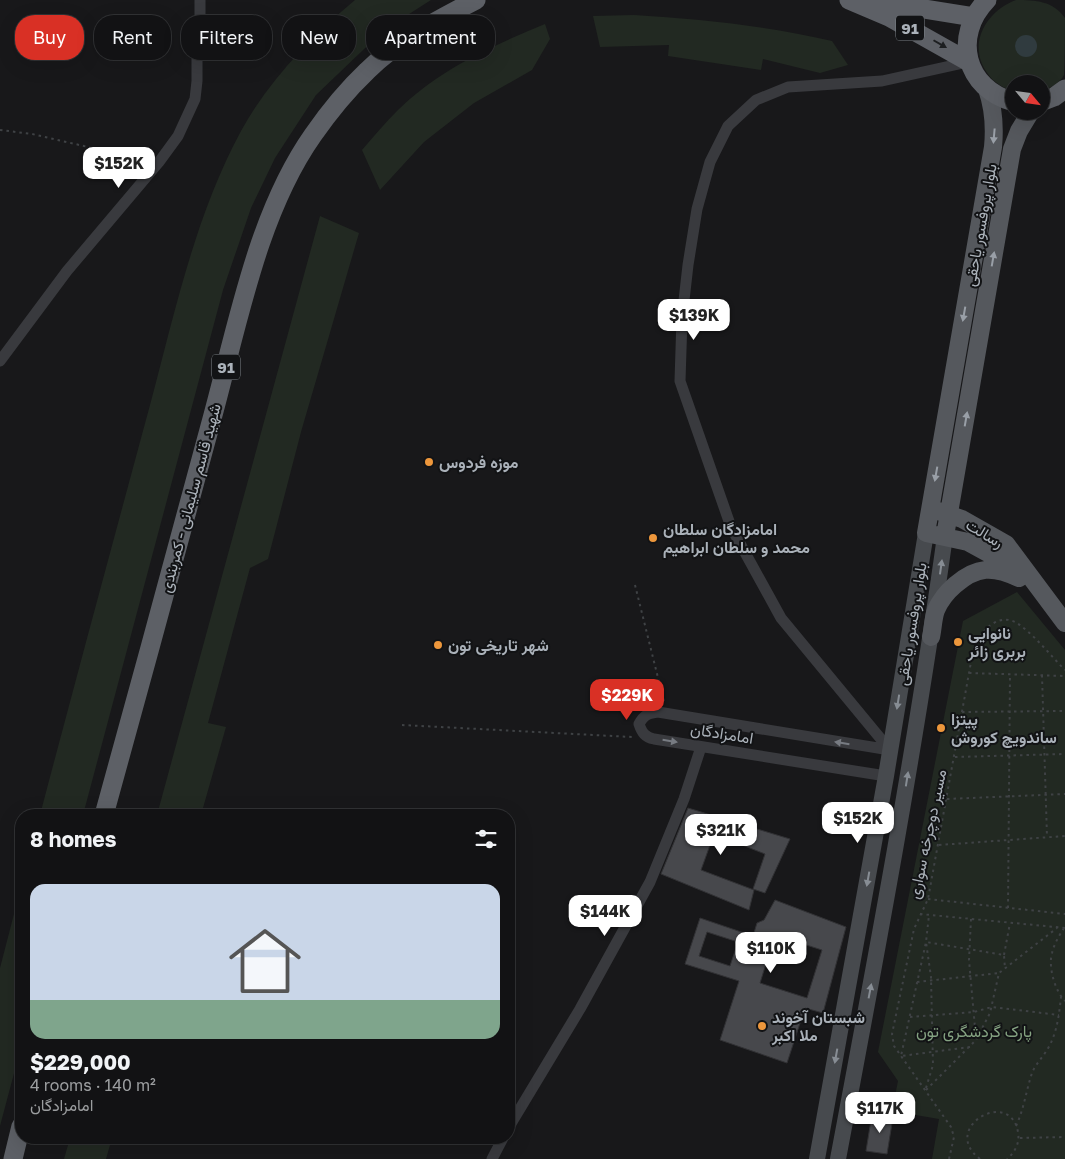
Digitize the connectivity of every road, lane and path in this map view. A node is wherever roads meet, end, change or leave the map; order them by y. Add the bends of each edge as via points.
1 (200, 0) edge
2 (476, 0) edge
3 (849, 0) edge
4 (868, 0) edge
5 (987, 0) edge
6 (974, 17) junction
7 (969, 62) junction
8 (987, 89) junction
9 (1065, 89) edge
10 (1050, 99) edge
11 (1005, 100) edge
12 (1026, 120) edge
13 (0, 130) edge
14 (149, 174) junction
15 (0, 361) edge
16 (957, 472) junction
17 (929, 510) junction
18 (956, 516) junction
19 (926, 533) junction
20 (951, 537) junction
21 (1006, 544) junction
22 (1032, 580) junction
23 (634, 585) dead end
24 (1065, 623) edge
25 (909, 634) junction
26 (931, 637) junction
27 (1065, 670) edge
28 (970, 672) junction
29 (1010, 674) junction
30 (1042, 676) junction
31 (1065, 676) edge
32 (1010, 711) junction
33 (1043, 711) junction
34 (1065, 711) edge
35 (962, 712) junction
36 (667, 714) junction
37 (402, 725) dead end
38 (648, 737) junction
39 (701, 746) junction
40 (890, 750) junction
41 (1045, 754) junction
42 (1065, 754) edge
43 (1009, 755) junction
44 (955, 757) junction
45 (886, 776) junction
46 (1065, 794) edge
47 (1046, 795) junction
48 (1009, 796) junction
49 (947, 799) junction
50 (106, 809) edge
51 (1065, 836) edge
52 (1047, 837) junction
53 (1009, 839) junction
54 (938, 845) junction
55 (928, 899) junction
56 (1008, 908) junction
57 (920, 914) junction
58 (1065, 914) edge
59 (929, 915) junction
60 (970, 919) junction
61 (1010, 923) junction
62 (1057, 928) junction
63 (1064, 928) edge
64 (926, 942) junction
65 (969, 949) junction
66 (1004, 955) junction
67 (1005, 969) junction
68 (999, 973) junction
69 (970, 976) junction
70 (931, 980) junction
71 (917, 982) junction
72 (1061, 997) junction
73 (1065, 1001) edge
74 (992, 1007) junction
75 (974, 1012) junction
76 (932, 1015) junction
77 (1059, 1015) junction
78 (909, 1017) junction
79 (976, 1040) junction
80 (970, 1047) junction
81 (933, 1052) junction
82 (901, 1056) junction
83 (926, 1090) junction
84 (515, 1117) edge
85 (1016, 1126) junction
86 (1019, 1138) junction
87 (1065, 1138) edge
88 (17, 1144) edge
89 (500, 1144) edge
90 (13, 1159) edge
91 (492, 1159) edge
92 (817, 1159) edge
93 (838, 1159) edge
94 (949, 1159) edge
95 (980, 1159) edge
96 (1007, 1159) edge

1 - 14 street via 195,99 178,136
2 - 50 highway, شهید قاسم سلیمانی - کمربندی / 91 via 403,43 368,70 312,136 291,170 271,214 239,318
3 -> 7 highway, 91 via 889,17
4 - 6 highway, 91
5 - 6 highway, 91
6 - 7 highway, 91 via 968,31
7 - 8 highway, 91
7 - 40 street via 882,81 788,87 756,100 728,126 710,162 697,209 688,265 680,381 731,527 781,618
8 - 11 highway, 91
8 -> 17 main road, بلوار پروفسور یاحقی via 993,107 994,147
9 - 10 highway
16 -> 12 main road, بلوار پروفسور یاحقی via 1012,149
13 - 14 path via 88,147
14 - 15 street via 67,271
16 - 18 main road, بلوار پروفسور یاحقی
16 - 21 main road via 959,495 968,514
17 - 18 main road, رسالت
17 - 19 main road, بلوار پروفسور یاحقی
18 - 20 main road, بلوار پروفسور یاحقی
18 - 21 main road, رسالت
19 - 20 main road, رسالت
19 - 25 main road, بلوار پروفسور یاحقی
20 - 22 main road, رسالت via 981,548
26 -> 20 main road, بلوار پروفسور یاحقی
21 - 22 main road, رسالت
22 - 24 main road, رسالت
22 - 26 main road via 983,569 968,574 949,590 936,610
23 - 36 path
25 - 26 main road
25 -> 40 main road, بلوار پروفسور یاحقی
93 -> 26 main road, بلوار پروفسور یاحقی via 888,896
27 - 28 path, مسیر دوچرخه سواری via 1020,625 1002,620 986,628 976,641
28 - 29 path
28 - 35 path, مسیر دوچرخه سواری
29 - 30 path
29 - 32 path
30 - 31 path
30 - 33 path
32 - 33 path
32 - 35 path
32 - 43 path
33 - 34 path
33 - 41 path
35 - 44 path, مسیر دوچرخه سواری
36 - 38 street, امامزادگان via 649,713 643,717 640,724
40 -> 36 street, امامزادگان
37 - 38 path
38 -> 39 street, امامزادگان
39 - 45 street, امامزادگان
39 - 84 street via 684,799 650,882
40 - 45 main road, بلوار پروفسور یاحقی
41 - 42 path
41 - 43 path
41 - 47 path
43 - 44 path
43 - 48 path
44 - 49 path, مسیر دوچرخه سواری
45 -> 92 main road, بلوار پروفسور یاحقی
46 - 47 path
47 - 48 path
47 - 52 path
48 - 49 path
48 - 53 path
49 - 54 path, مسیر دوچرخه سواری
51 - 52 path
52 - 53 path
53 - 54 path
53 - 56 path
54 - 55 path, مسیر دوچرخه سواری
55 - 56 path
55 - 57 path, مسیر دوچرخه سواری
56 - 58 path
57 - 59 path
57 - 82 path, مسیر دوچرخه سواری via 908,952 893,1028 894,1046
59 - 60 path
59 - 64 path
60 - 61 path
60 - 65 path
61 - 62 path
61 - 66 path
62 - 63 path
62 - 67 path
63 - 72 path via 1051,955 1052,974
64 - 65 path
64 - 70 path
64 - 71 path
65 - 66 path
65 - 69 path
66 - 67 path
67 - 68 path
68 - 69 path
68 - 74 path
69 - 70 path
69 - 75 path
70 - 71 path
70 - 76 path
71 - 78 path
72 - 73 path
72 - 77 path
74 - 75 path
74 - 77 path
74 - 79 path
75 - 76 path
75 - 79 path
76 - 78 path
76 - 81 path
77 - 85 path via 1048,1048 1033,1070
78 - 82 path
79 - 80 path
80 - 81 path
80 - 83 path
81 - 82 path
81 - 83 path
82 - 83 path, مسیر دوچرخه سواری
83 - 94 path, مسیر دوچرخه سواری via 951,1127 954,1137
85 - 86 path
85 - 95 path via 1001,1113 977,1117 968,1132 968,1140 970,1148
86 - 87 path
86 - 96 path via 1013,1154
88 - 90 highway
89 - 91 street

